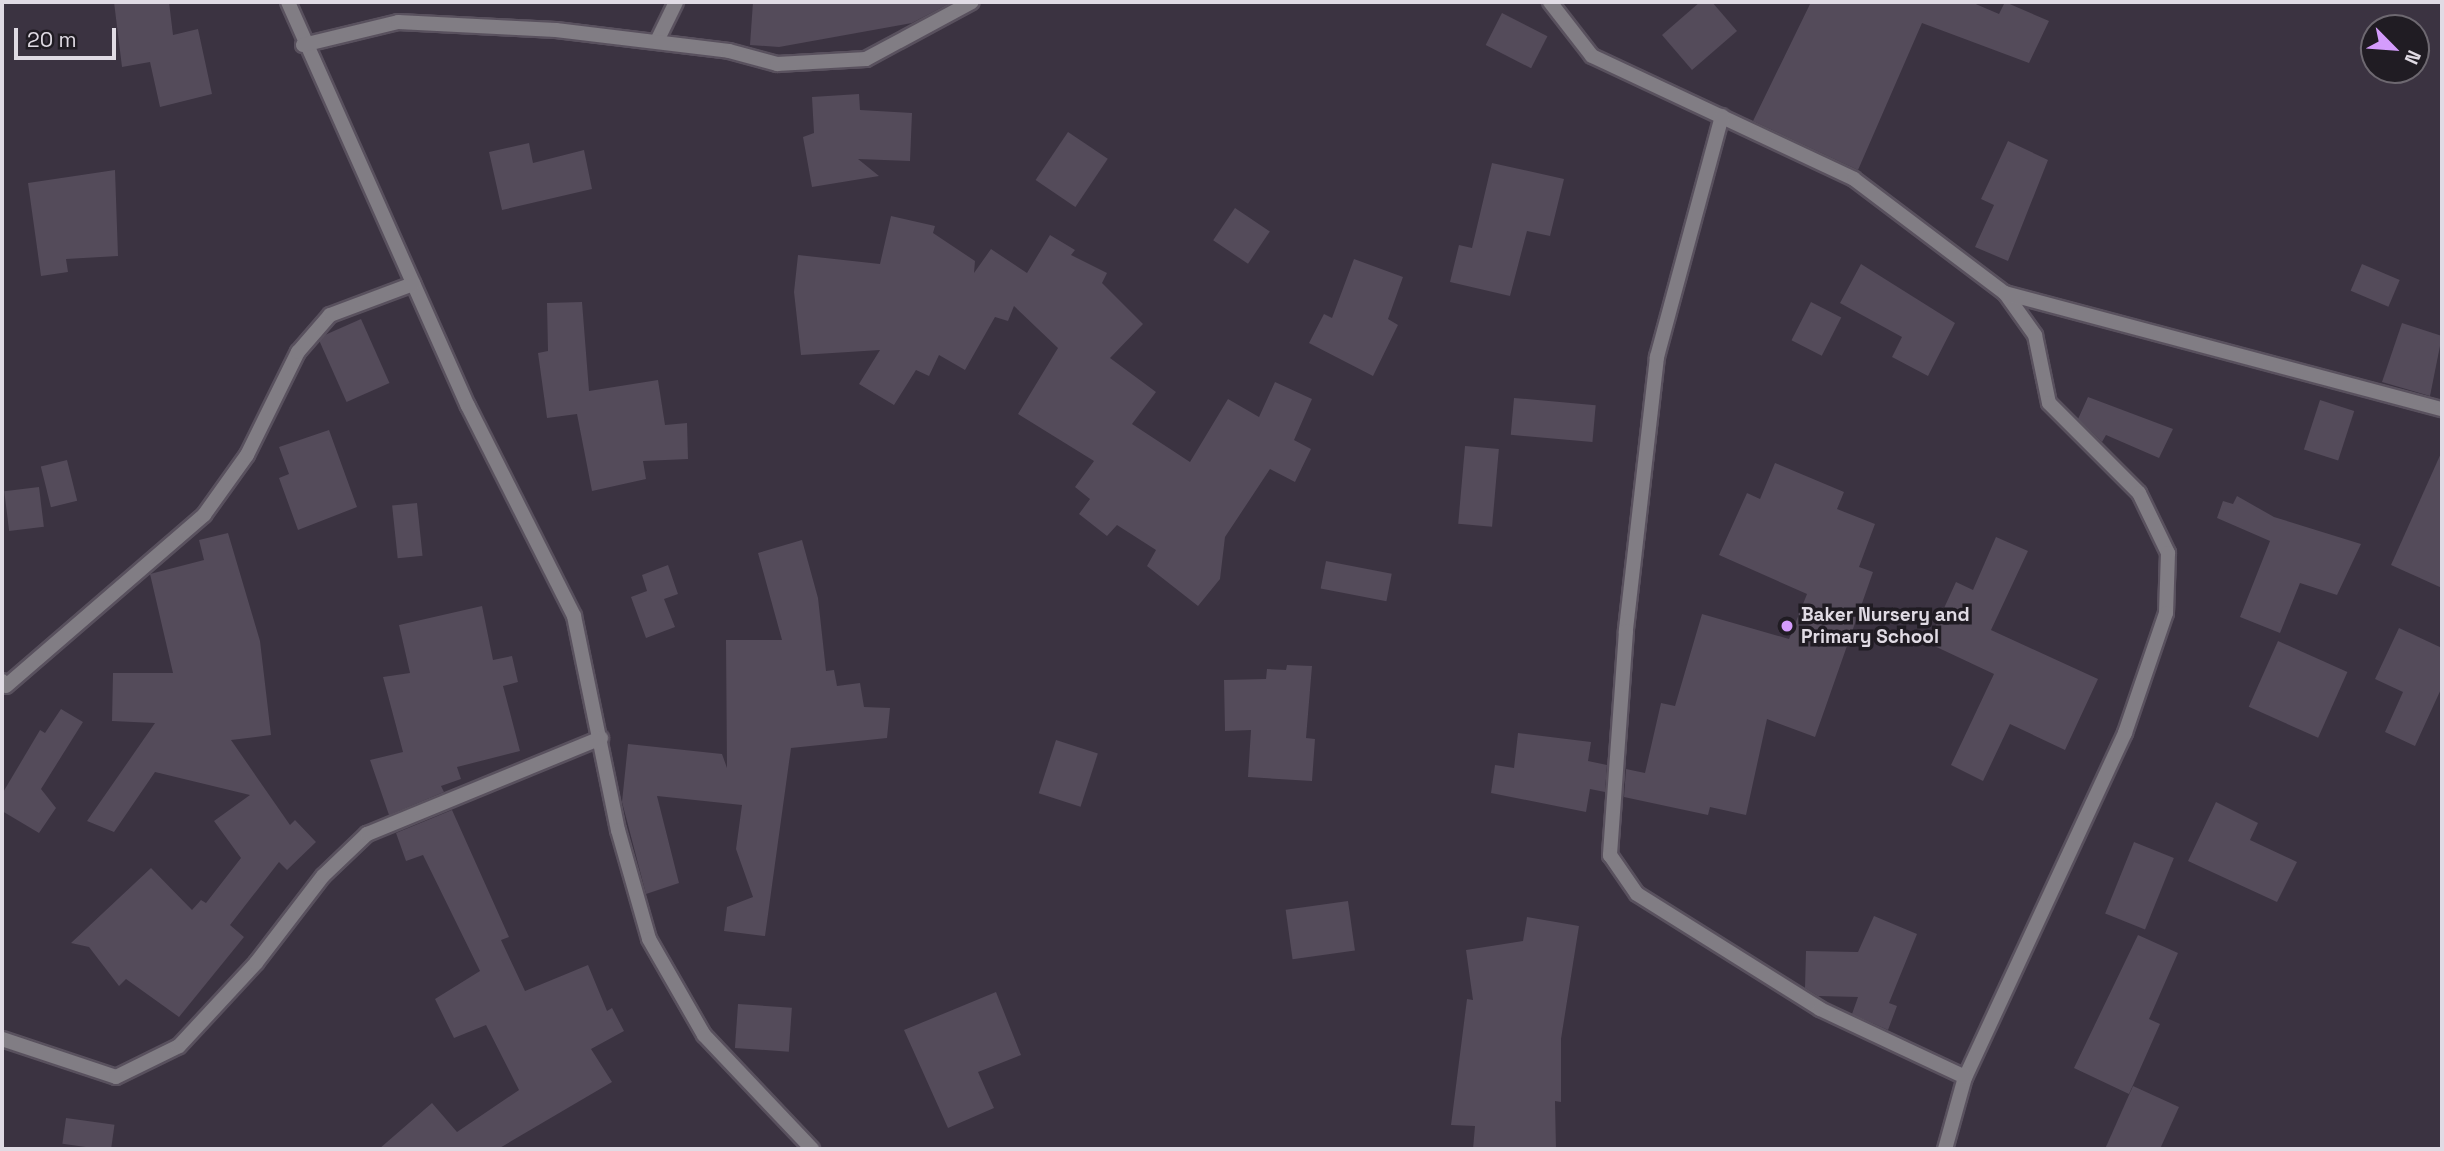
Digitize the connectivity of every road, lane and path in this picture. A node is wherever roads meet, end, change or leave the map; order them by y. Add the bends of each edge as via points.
1 (288, 2) edge
2 (677, 2) edge
3 (972, 2) edge
4 (1550, 2) edge
5 (657, 41) junction
6 (303, 45) junction
7 (1722, 116) junction
8 (413, 284) junction
9 (2005, 293) junction
10 (2442, 409) edge
11 (2, 681) edge
12 (601, 738) junction
13 (2, 1039) edge
14 (1965, 1077) junction
15 (812, 1149) edge
16 (1945, 1149) edge

1 - 6 street
2 - 5 street
3 - 5 street via 866,59 777,64
4 - 7 street via 1592,56
5 - 6 street via 398,22
6 - 8 street
7 - 9 street via 1854,179
7 - 14 street via 1657,357 1626,631 1610,855 1637,894 1820,1009
8 - 11 street via 330,314 298,352 247,455 204,514 6,686
8 - 12 street via 574,617
9 - 10 street
9 - 14 street via 2035,335 2049,403 2151,509 2168,553 2172,589 2118,751
12 - 13 street via 367,834 323,876 256,963 179,1046 116,1077
12 - 15 street via 630,880 676,995 745,1084
14 - 16 street

